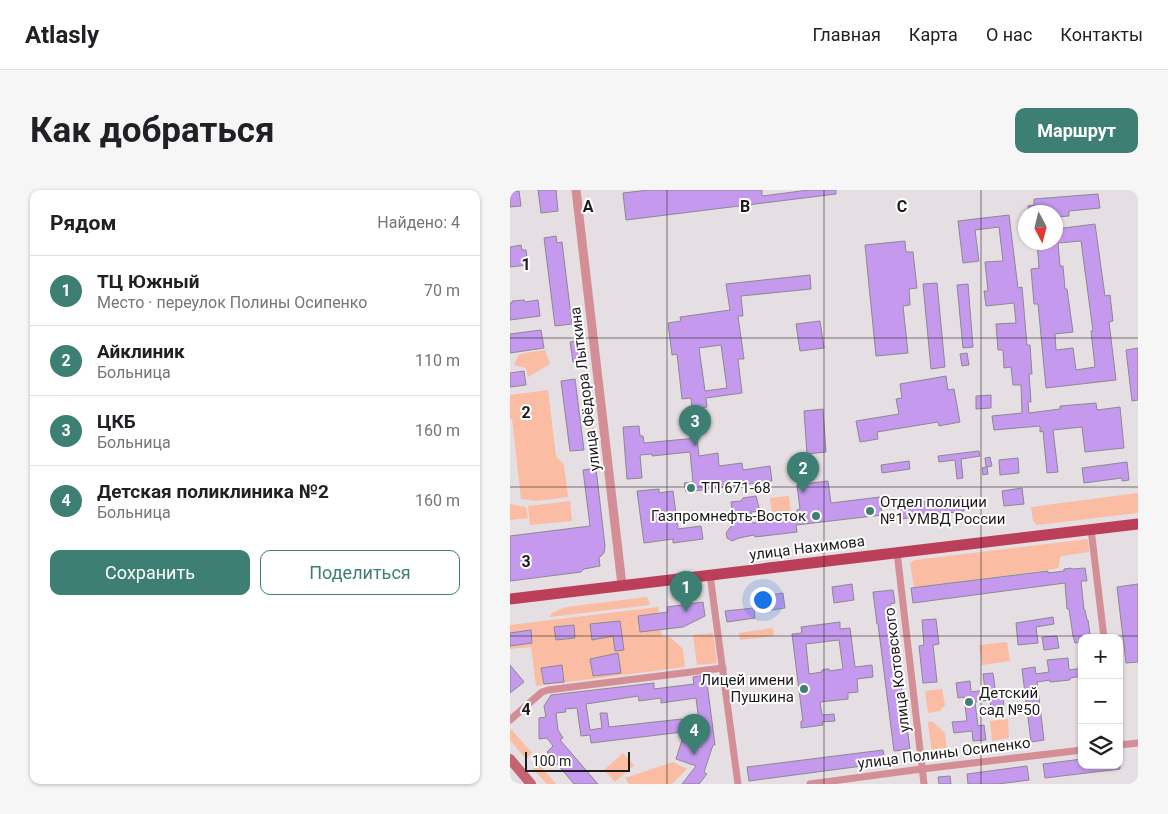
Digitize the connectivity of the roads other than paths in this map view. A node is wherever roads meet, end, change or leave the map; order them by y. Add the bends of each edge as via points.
1 (576, 190) edge
2 (1138, 524) edge
3 (1091, 529) junction
4 (897, 552) junction
5 (710, 575) junction
6 (622, 585) junction
7 (510, 599) edge
8 (1104, 634) edge
9 (722, 668) junction
10 (510, 720) edge
11 (1123, 743) edge
12 (1138, 743) edge
13 (1078, 750) edge
14 (510, 759) edge
15 (923, 769) junction
16 (827, 783) edge
17 (531, 784) edge
18 (738, 784) edge
19 (810, 784) edge
20 (924, 784) edge

1 - 6 street, улица Фёдора Лыткина
2 - 3 main road, улица Нахимова
3 - 4 main road, улица Нахимова
3 - 8 street
4 - 5 main road, улица Нахимова
4 - 15 street, улица Котовского
5 - 6 main road, улица Нахимова
5 - 9 street
6 - 7 main road, улица Нахимова
9 - 10 street via 548,690
9 - 18 street
11 - 12 street
13 - 15 street, улица Полины Осипенко
14 - 17 main road
15 - 16 street, улица Полины Осипенко
15 - 20 street, улица Котовского
16 - 19 street, улица Полины Осипенко

